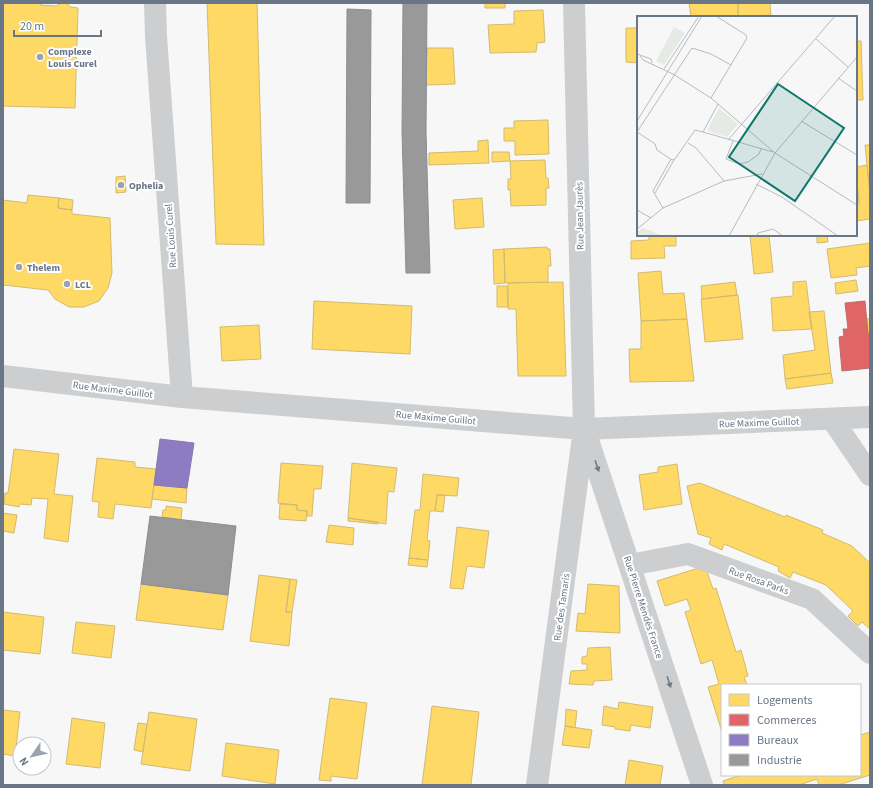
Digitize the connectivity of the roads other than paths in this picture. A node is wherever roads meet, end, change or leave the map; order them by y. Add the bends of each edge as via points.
1 (155, 3) edge
2 (574, 3) edge
3 (3, 376) edge
4 (182, 397) junction
5 (870, 417) edge
6 (832, 420) junction
7 (584, 429) junction
8 (870, 475) edge
9 (630, 565) junction
10 (870, 653) edge
11 (537, 785) edge
12 (702, 785) edge

1 - 4 street, Rue Louis Curel
2 - 7 street, Rue Jean Jaurès
3 - 4 street, Rue Maxime Guillot
4 - 7 street, Rue Maxime Guillot
5 - 6 street, Rue Maxime Guillot
6 - 7 street, Rue Maxime Guillot
6 - 8 street
7 -> 9 street, Rue Pierre Mendès France
7 - 11 street, Rue des Tamaris
9 - 10 street, Rue Rosa Parks via 688,554 812,599
9 -> 12 street, Rue Pierre Mendès France

